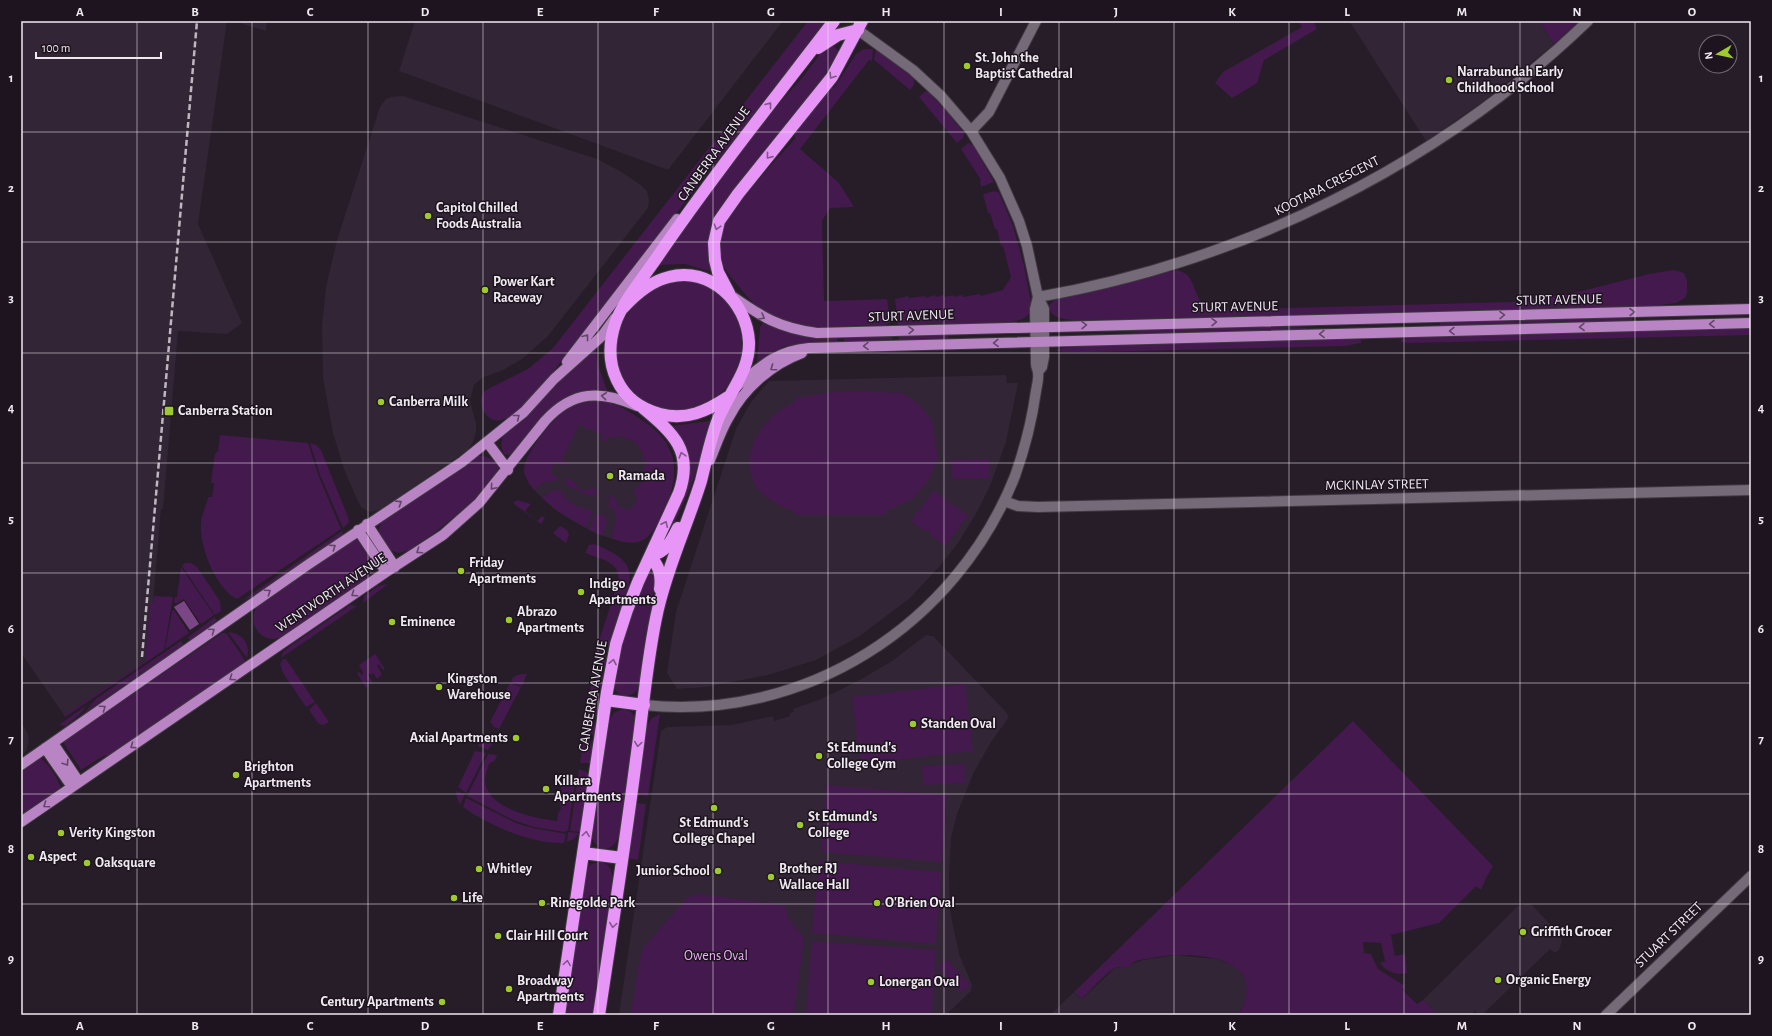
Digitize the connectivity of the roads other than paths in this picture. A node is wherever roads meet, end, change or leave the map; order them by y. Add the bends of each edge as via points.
1 (834, 21) edge
2 (1036, 21) edge
3 (1588, 21) edge
4 (859, 24) edge
5 (825, 43) junction
6 (843, 56) junction
7 (805, 59) junction
8 (971, 131) junction
9 (745, 135) junction
10 (730, 295) junction
11 (1038, 297) junction
12 (1751, 309) edge
13 (622, 310) junction
14 (1751, 323) edge
15 (1040, 326) junction
16 (1040, 341) junction
17 (821, 347) junction
18 (554, 379) junction
19 (734, 390) junction
20 (642, 408) junction
21 (487, 442) junction
22 (508, 470) junction
23 (700, 482) junction
24 (1751, 490) edge
25 (1004, 501) junction
26 (692, 502) junction
27 (367, 524) junction
28 (358, 530) junction
29 (650, 556) junction
30 (390, 570) junction
31 (658, 607) junction
32 (606, 700) junction
33 (644, 705) junction
34 (49, 745) junction
35 (21, 765) edge
36 (76, 785) junction
37 (21, 822) edge
38 (583, 853) junction
39 (622, 858) junction
40 (1751, 876) edge
41 (560, 1015) edge
42 (599, 1015) edge
43 (1606, 1015) edge

1 - 7 highway, CANBERRA AVENUE
2 - 8 street via 989,112
3 - 11 street, KOOTARA CRESCENT via 1536,68 1474,116 1413,157 1335,199 1272,229 1190,260 1123,279
4 - 5 highway
4 - 6 highway
4 - 8 street via 927,82
5 - 6 highway via 837,44
5 - 7 highway
6 -> 10 highway via 832,77 719,221 714,243 715,260
9 -> 7 highway, CANBERRA AVENUE
8 - 11 street via 996,170 1014,209 1027,246
9 - 13 highway, CANBERRA AVENUE
18 -> 9 main road
10 - 13 highway via 702,278 673,276 650,285
10 -> 15 main road, STURT AVENUE via 771,321 799,331 816,333
10 - 19 highway via 743,317 749,344 746,366
11 - 15 street via 1035,308
15 -> 12 main road, STURT AVENUE
13 - 18 main road via 602,336
13 - 20 highway, CANBERRA AVENUE via 615,324 611,342 613,370 622,388
14 -> 16 main road, STURT AVENUE
15 - 16 street
16 -> 17 main road, STURT AVENUE
16 - 25 street via 1042,366 1038,372 1027,438
17 - 19 main road, STURT AVENUE via 799,349 778,355
17 -> 23 main road via 790,358 762,376 729,416
21 -> 18 main road via 524,412
19 - 20 highway, CANBERRA AVENUE via 707,410 687,416 665,416
19 - 23 highway via 717,420
20 -> 22 main road, WENTWORTH AVENUE via 620,398 603,395 572,400 550,415
29 -> 20 highway, CANBERRA AVENUE via 679,493 685,466 675,438
21 - 22 main road
27 -> 21 main road via 462,462
22 -> 30 main road, WENTWORTH AVENUE via 468,514 443,535
23 - 26 highway
24 - 25 street, MCKINLAY STREET via 1038,507
25 - 33 street via 975,552 930,604 897,633 850,663 804,684 751,700 704,706
26 - 29 highway via 669,544 664,550
26 - 31 highway
27 - 28 main road
27 - 30 main road
28 - 30 main road
34 -> 28 main road
29 - 31 highway via 658,567 661,578
32 -> 29 highway, CANBERRA AVENUE via 621,627
30 -> 36 main road, WENTWORTH AVENUE
31 - 33 highway
32 - 33 highway
38 -> 32 highway, CANBERRA AVENUE
33 -> 39 highway
34 - 35 main road
34 - 36 main road
36 -> 37 main road, WENTWORTH AVENUE
38 - 39 highway
41 -> 38 highway, CANBERRA AVENUE
39 -> 42 highway
40 - 43 street, STUART STREET

